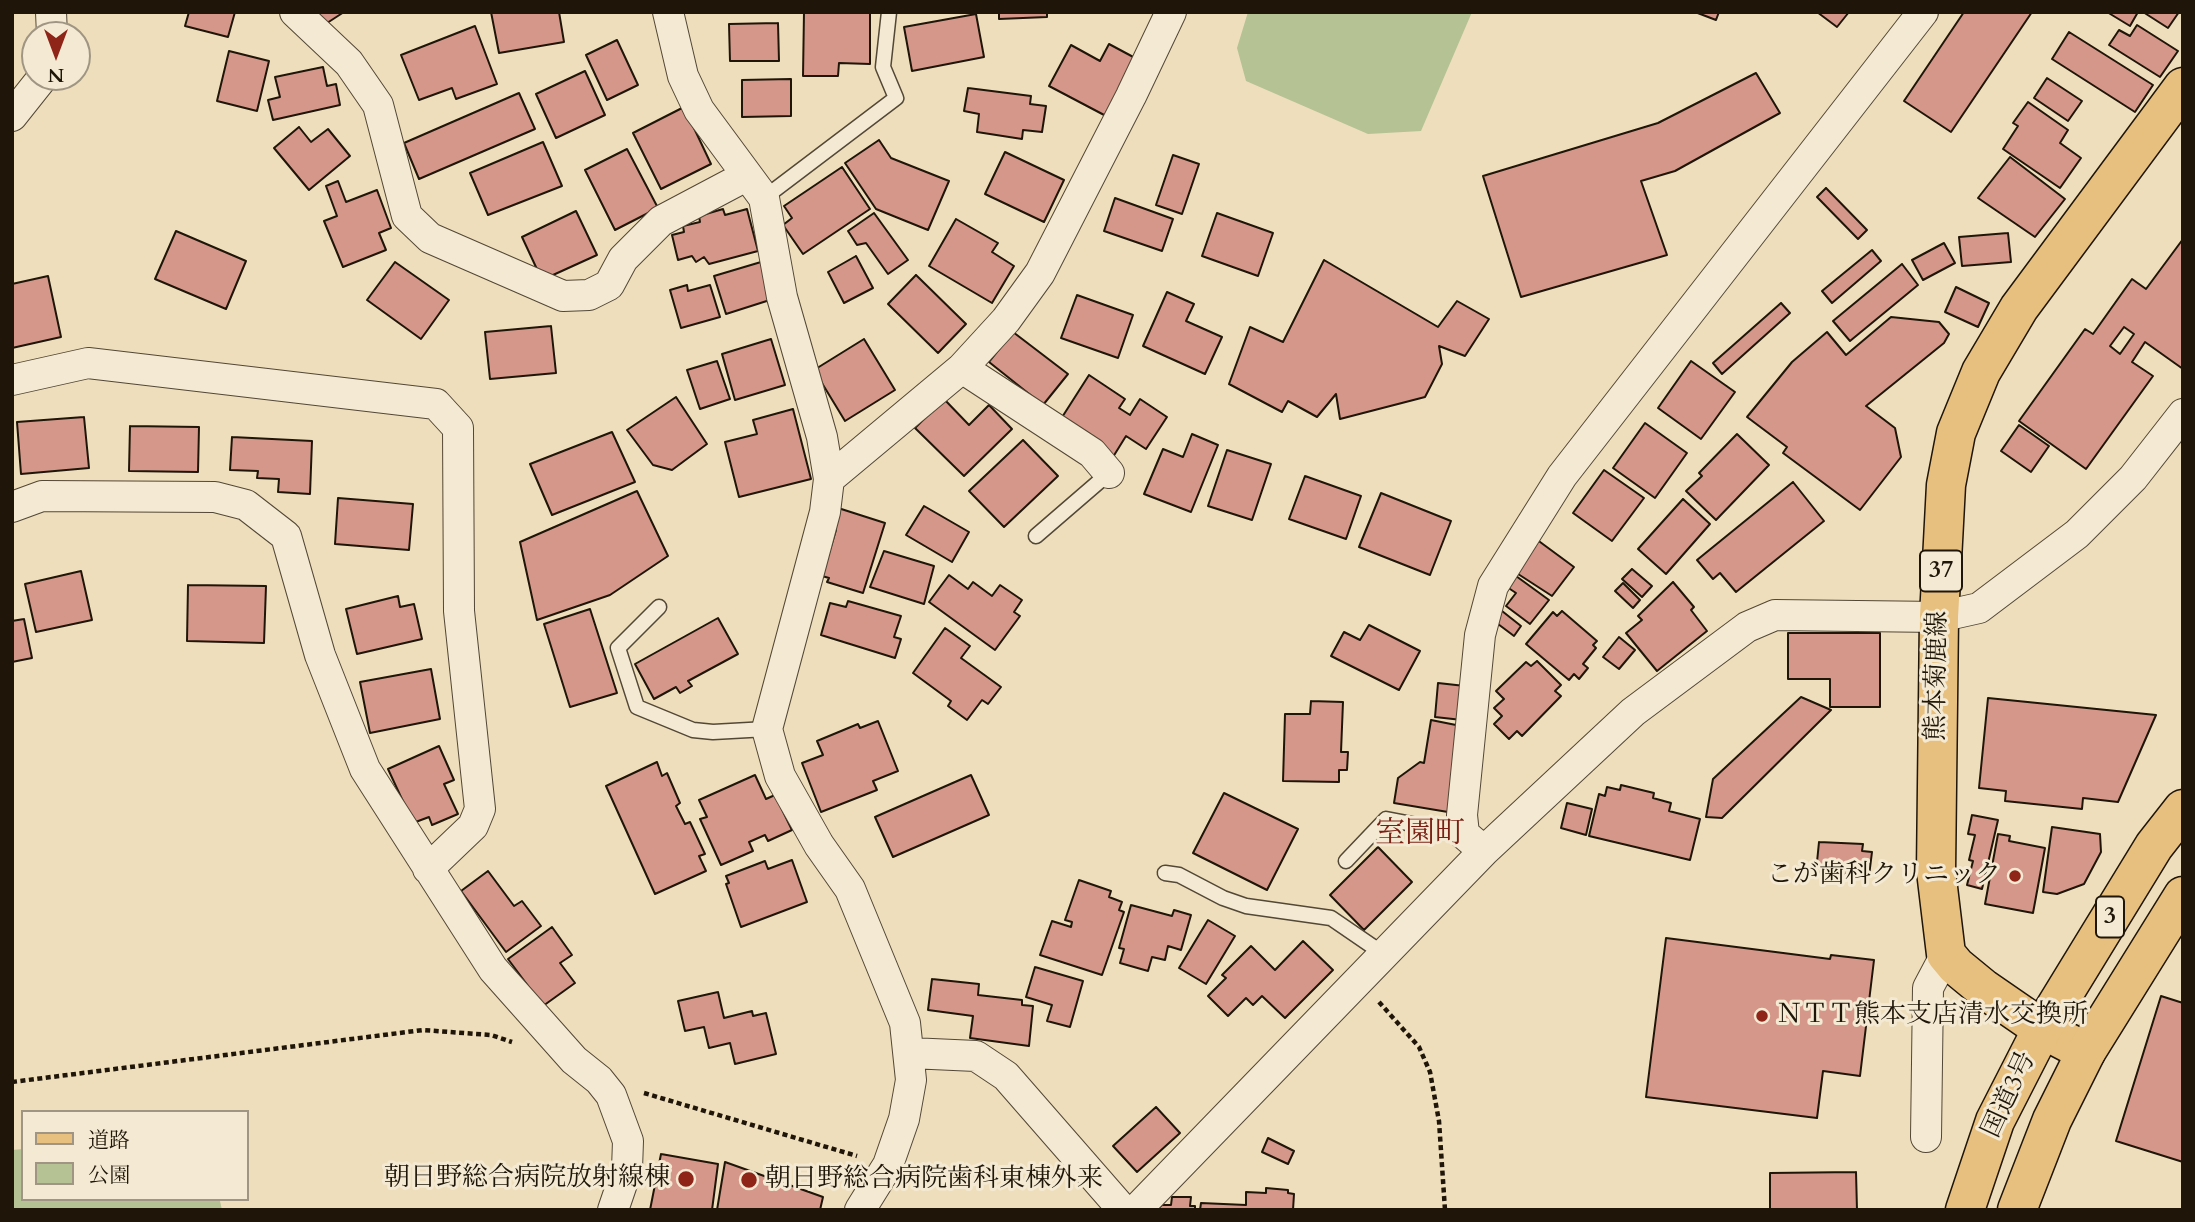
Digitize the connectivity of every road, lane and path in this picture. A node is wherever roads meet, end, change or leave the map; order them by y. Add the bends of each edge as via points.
1 (295, 12) edge
2 (668, 12) edge
3 (889, 12) edge
4 (1171, 12) edge
5 (1923, 12) edge
6 (2183, 87) edge
7 (32, 91) edge
8 (12, 116) edge
9 (755, 187) junction
10 (962, 368) junction
11 (12, 380) edge
12 (2183, 414) edge
13 (1109, 472) joint
14 (829, 479) junction
15 (12, 507) edge
16 (1036, 536) dead end
17 (659, 607) dead end
18 (1938, 617) junction
19 (767, 729) junction
20 (2183, 809) edge
21 (1474, 842) junction
22 (1346, 861) dead end
23 (428, 869) junction
24 (1165, 873) dead end
25 (2183, 896) edge
26 (1946, 954) junction
27 (1385, 955) junction
28 (1359, 981) junction
29 (2042, 1029) junction
30 (515, 1043) dead end
31 (2086, 1052) junction
32 (910, 1053) junction
33 (599, 1080) junction
34 (12, 1082) edge
35 (1926, 1137) dead end
36 (888, 1165) junction
37 (613, 1210) edge
38 (860, 1210) edge
39 (1123, 1210) edge
40 (1136, 1210) edge
41 (1445, 1210) edge
42 (1965, 1210) edge
43 (2017, 1210) edge

1 - 9 street via 349,63 378,105 408,216 430,238 563,296 589,295 609,285 623,259 662,221
2 - 9 street via 683,76 699,110
3 - 9 lane via 883,67 896,98
4 - 10 street via 1040,273 1006,320
5 - 21 street via 1562,476 1493,586 1480,635 1462,815
6 - 18 main road, 熊本菊鹿線 / 37 via 2019,308 1981,372 1956,433 1946,485
7 - 8 street
9 - 14 street via 822,437
10 - 13 street via 1092,453
10 - 14 street
11 - 23 street via 88,363 436,404 458,428 459,611 480,809 473,826
12 - 18 street via 2133,478 2077,534 1979,608
13 - 16 lane
14 - 19 street via 812,567
15 - 23 street via 42,496 215,497 246,506 286,536 320,655 365,769
17 - 19 lane via 618,648 638,707 693,730
18 - 21 street via 1775,615 1747,627 1633,712
18 - 26 main road, 熊本菊鹿線 / 37 via 1936,871
19 - 32 street via 780,776 850,889 905,1023
20 - 29 main road, 国道3号 / 3 via 2154,846
21 - 22 lane via 1386,819
21 - 27 street
23 - 33 street via 494,970 574,1060
24 - 27 lane via 1246,906 1331,918
25 - 31 main road, 国道3号 / 3
26 - 29 main road via 1984,989
26 - 35 street via 1928,988
27 - 28 street
28 - 40 street
28 - 41 path via 1419,1047 1430,1072 1439,1121
29 - 31 main road
29 - 42 main road, 国道3号 / 3 via 1995,1121
30 - 34 path via 491,1035 423,1030
31 - 43 main road, 国道3号 / 3 via 2052,1120
32 - 36 street via 904,1119
32 - 39 street via 976,1056 1006,1076
33 - 36 path
33 - 37 street via 611,1095 628,1141 627,1169
36 - 38 street

